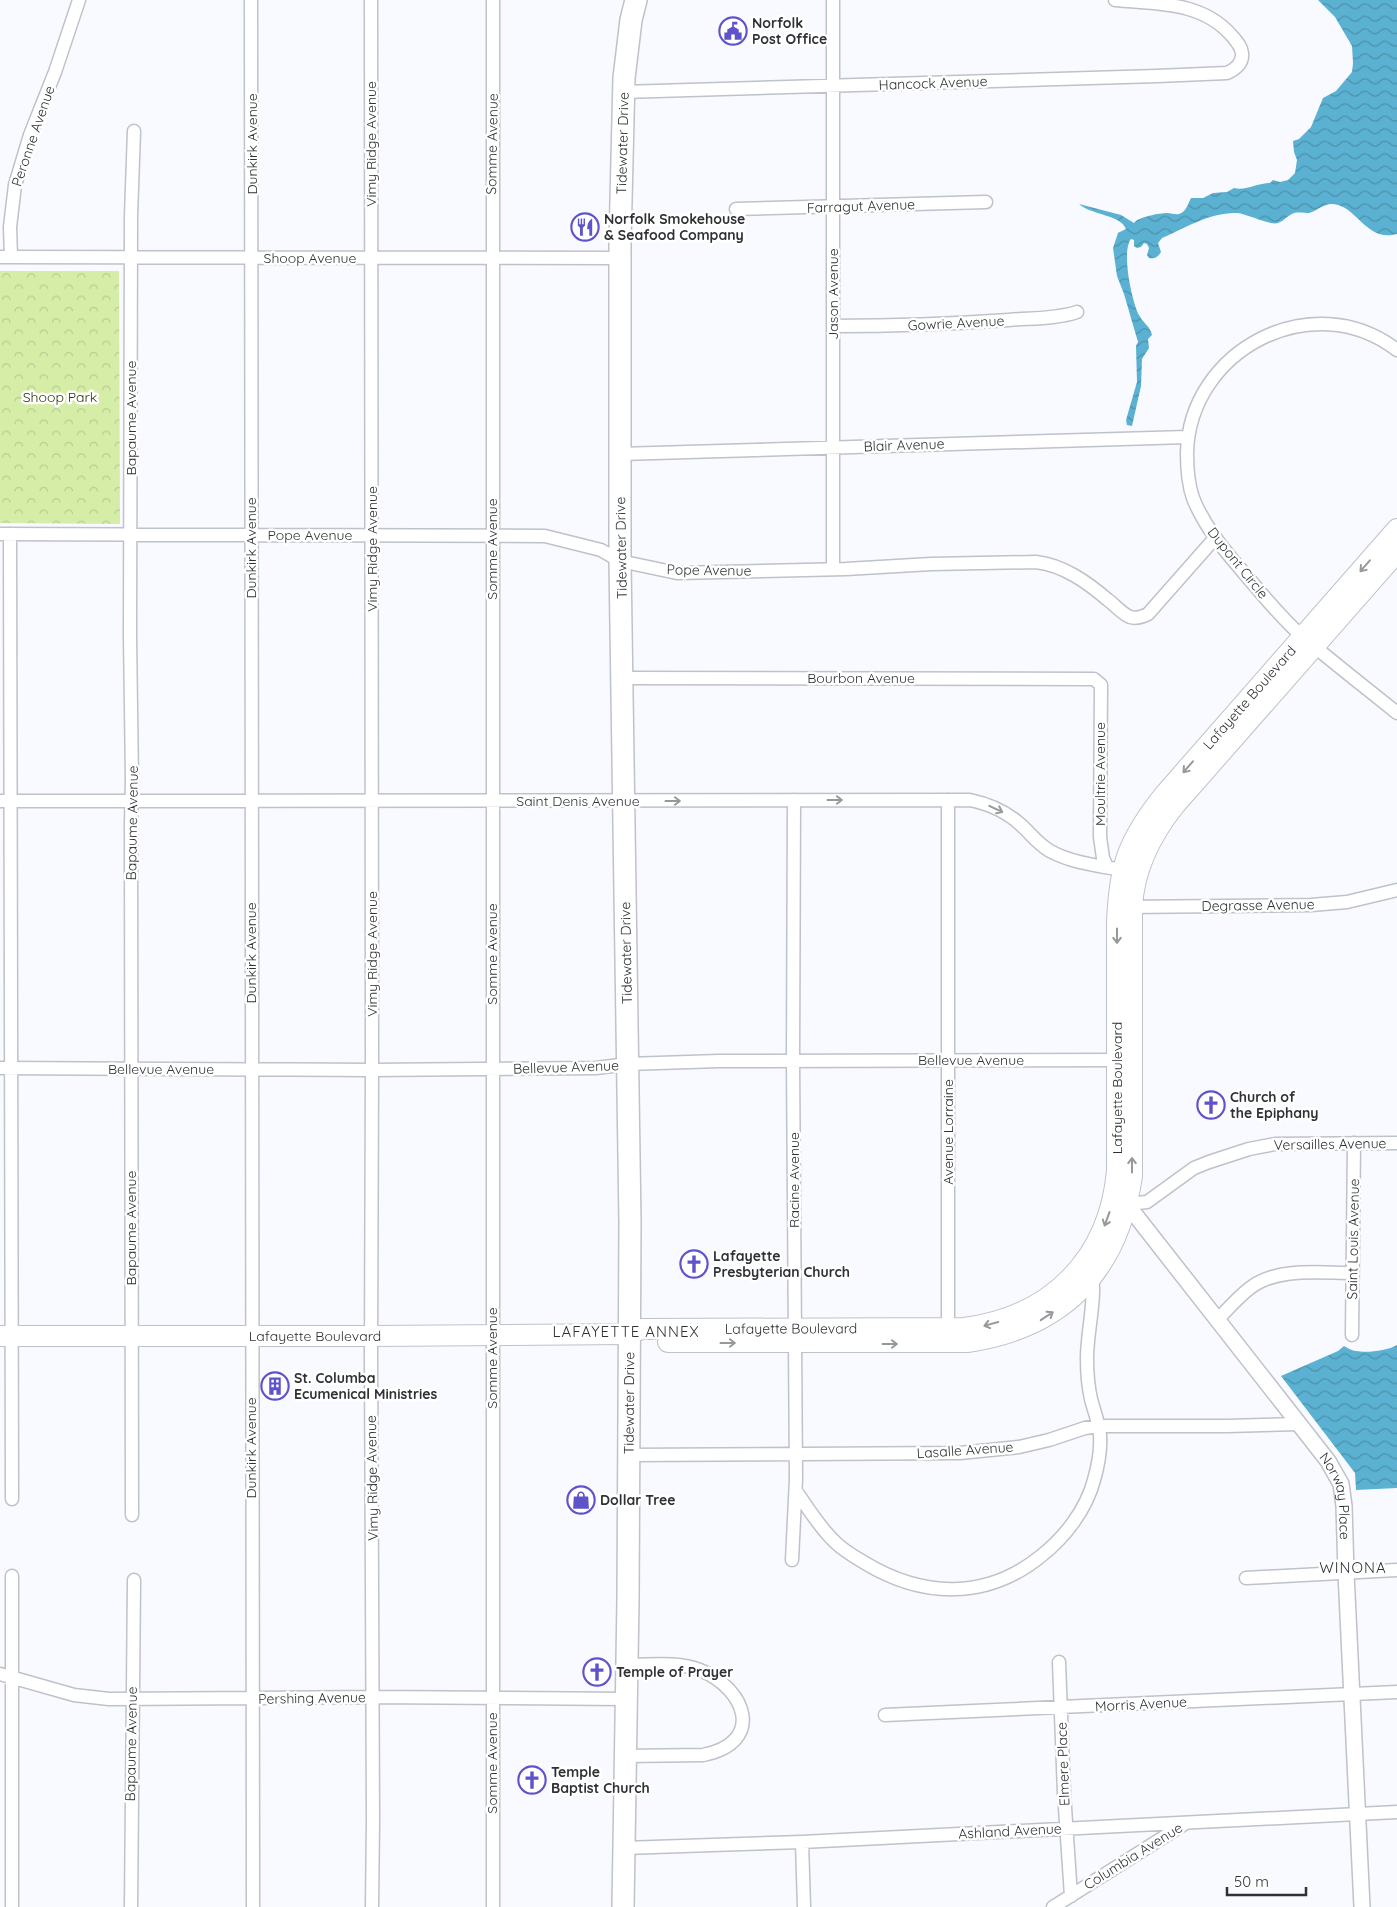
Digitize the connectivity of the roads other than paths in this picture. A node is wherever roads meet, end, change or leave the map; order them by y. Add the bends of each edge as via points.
1 (79, 0) edge
2 (251, 0) edge
3 (371, 0) edge
4 (492, 0) edge
5 (636, 0) edge
6 (833, 0) edge
7 (1114, 0) edge
8 (834, 86) junction
9 (623, 92) junction
10 (134, 131) dead end
11 (986, 202) dead end
12 (834, 206) junction
13 (736, 209) dead end
14 (6, 257) edge
15 (492, 257) junction
16 (131, 258) junction
17 (251, 258) junction
18 (372, 258) junction
19 (621, 258) junction
20 (1077, 312) dead end
21 (834, 326) junction
22 (1397, 350) edge
23 (1187, 437) junction
24 (834, 448) junction
25 (620, 454) junction
26 (5, 534) edge
27 (131, 535) junction
28 (250, 535) junction
29 (372, 535) junction
30 (492, 536) junction
31 (1396, 537) edge
32 (1215, 538) junction
33 (620, 561) junction
34 (833, 569) junction
35 (1308, 641) junction
36 (623, 678) junction
37 (1099, 681) joint
38 (1397, 713) edge
39 (794, 800) junction
40 (948, 800) junction
41 (5, 801) edge
42 (132, 801) junction
43 (252, 801) junction
44 (371, 801) junction
45 (492, 801) junction
46 (624, 801) junction
47 (1122, 870) junction
48 (1397, 890) edge
49 (1125, 907) junction
50 (793, 1060) junction
51 (948, 1060) junction
52 (1125, 1060) junction
53 (628, 1064) junction
54 (5, 1068) edge
55 (131, 1069) junction
56 (251, 1069) junction
57 (492, 1069) junction
58 (372, 1070) junction
59 (1354, 1143) junction
60 (1397, 1143) edge
61 (1121, 1196) junction
62 (1088, 1269) junction
63 (1352, 1273) junction
64 (1216, 1320) junction
65 (629, 1334) junction
66 (493, 1335) junction
67 (1352, 1335) dead end
68 (6, 1336) edge
69 (252, 1336) junction
70 (371, 1336) junction
71 (795, 1336) junction
72 (948, 1336) junction
73 (131, 1337) junction
74 (1298, 1424) junction
75 (1099, 1426) junction
76 (796, 1454) junction
77 (629, 1455) junction
78 (796, 1491) junction
79 (12, 1499) dead end
80 (132, 1515) dead end
81 (792, 1560) dead end
82 (1397, 1570) edge
83 (1346, 1573) junction
84 (12, 1576) dead end
85 (1246, 1578) dead end
86 (134, 1580) dead end
87 (1059, 1662) dead end
88 (627, 1665) junction
89 (6, 1675) edge
90 (1397, 1692) edge
91 (1352, 1694) junction
92 (373, 1697) junction
93 (132, 1698) junction
94 (492, 1698) junction
95 (253, 1699) junction
96 (627, 1699) junction
97 (1061, 1708) junction
98 (885, 1715) dead end
99 (625, 1756) junction
100 (1397, 1812) edge
101 (1359, 1814) junction
102 (1188, 1822) junction
103 (1066, 1828) junction
104 (802, 1842) junction
105 (624, 1848) junction
106 (1071, 1896) junction
107 (12, 1907) edge
108 (130, 1907) edge
109 (253, 1907) edge
110 (372, 1907) edge
111 (493, 1907) edge
112 (623, 1907) edge
113 (804, 1907) edge
114 (1053, 1907) edge
115 (1362, 1907) edge

1 - 14 street, Peronne Avenue via 15,184
2 - 17 street, Dunkirk Avenue
3 - 18 street, Vimy Ridge Avenue
4 - 15 street, Somme Avenue
5 - 9 highway, Tidewater Drive via 630,20
6 - 8 street, Jason Avenue
7 - 8 street, Hancock Avenue via 1170,5 1202,12 1228,31 1240,45 1240,63 1227,73
8 - 9 street, Hancock Avenue
8 - 12 street, Jason Avenue
9 - 19 highway, Tidewater Drive
10 - 16 street, Bapaume Avenue
11 - 12 street, Farragut Avenue
12 - 13 street, Farragut Avenue
12 - 21 street, Jason Avenue
14 - 16 street, Shoop Avenue
15 - 18 street, Shoop Avenue
15 - 19 street, Shoop Avenue
15 - 30 street, Somme Avenue
16 - 17 street, Shoop Avenue
16 - 27 street, Bapaume Avenue
17 - 18 street, Shoop Avenue
17 - 28 street, Dunkirk Avenue
18 - 29 street, Vimy Ridge Avenue
19 - 25 highway, Tidewater Drive
20 - 21 street, Gowrie Avenue via 982,322
21 - 24 street, Jason Avenue
22 - 23 street, Dupont Circle via 1367,333 1334,324 1297,326 1266,336 1243,348 1218,373 1201,399
23 - 24 street, Blair Avenue
23 - 32 street, Dupont Circle via 1189,483
24 - 25 street, Blair Avenue
24 - 34 street, Jason Avenue
25 - 33 highway, Tidewater Drive
26 - 27 street, Pope Avenue
26 - 41 street
27 - 28 street, Pope Avenue
27 - 42 street, Bapaume Avenue
28 - 29 street, Pope Avenue
28 - 43 street, Dunkirk Avenue
29 - 30 street, Pope Avenue
29 - 44 street, Vimy Ridge Avenue
30 - 33 street, Pope Avenue via 545,536 601,550
30 - 45 street, Somme Avenue
31 - 35 main road, Lafayette Boulevard
32 - 34 street, Pope Avenue via 1148,614 1136,618 1125,614 1084,582 1050,564 976,563
32 - 35 street, Dupont Circle
33 - 34 street, Pope Avenue via 677,573
33 - 36 highway, Tidewater Drive
35 - 38 street, Dupont Circle
35 - 47 main road, Lafayette Boulevard
36 - 37 street, Bourbon Avenue
36 - 46 highway, Tidewater Drive
37 - 47 street, Moultrie Avenue via 1100,837 1103,858
39 -> 40 street, Saint Denis Avenue
46 -> 39 street, Saint Denis Avenue
39 - 50 street, Racine Avenue
40 -> 47 street, Saint Denis Avenue via 970,800 995,808 1016,821 1050,851 1086,864
40 - 51 street, Avenue Lorraine
41 - 42 street, Saint Denis Avenue
41 - 54 street
42 - 43 street, Saint Denis Avenue
42 - 55 street, Bapaume Avenue
43 - 44 street, Saint Denis Avenue
43 - 56 street, Dunkirk Avenue
44 - 45 street, Saint Denis Avenue
44 - 58 street, Vimy Ridge Avenue
45 - 46 street, Saint Denis Avenue
45 - 57 street, Somme Avenue
46 - 53 highway, Tidewater Drive
47 - 49 main road, Lafayette Boulevard
48 - 49 street, Degrasse Avenue via 1347,902 1311,905
49 - 52 main road, Lafayette Boulevard
50 - 51 street, Bellevue Avenue
50 - 53 street, Bellevue Avenue
50 - 71 street, Racine Avenue
51 - 52 street, Bellevue Avenue
51 - 72 street, Avenue Lorraine
52 - 61 main road, Lafayette Boulevard via 1132,1176
53 - 57 street, Bellevue Avenue via 596,1068
53 - 65 highway, Tidewater Drive
54 - 55 street, Bellevue Avenue
54 - 68 street
55 - 56 street, Bellevue Avenue
55 - 73 street, Bapaume Avenue
56 - 58 street, Bellevue Avenue
56 - 69 street, Dunkirk Avenue
57 - 58 street, Bellevue Avenue
57 - 66 street, Somme Avenue
58 - 70 street, Vimy Ridge Avenue
59 - 60 street, Versailles Avenue
59 - 61 street, Versailles Avenue via 1275,1144 1234,1153 1194,1168 1147,1202
59 - 63 street, Saint Louis Avenue
61 - 62 main road, Lafayette Boulevard via 1112,1246
61 - 64 street, Norway Place
62 - 72 main road, Lafayette Boulevard via 1079,1290 1043,1319 992,1339
62 - 75 street via 1087,1377
63 - 64 street via 1292,1273 1274,1277 1251,1287
63 - 67 street, Saint Louis Avenue
64 - 74 street, Norway Place
65 - 66 main road, Lafayette Boulevard
65 - 71 main road, Lafayette Boulevard via 642,1342
65 - 77 highway, Tidewater Drive
66 - 70 main road, Lafayette Boulevard
66 - 94 street, Somme Avenue
68 - 73 main road, Lafayette Boulevard
68 - 79 street
69 - 70 main road, Lafayette Boulevard
69 - 73 main road, Lafayette Boulevard
69 - 95 street, Dunkirk Avenue
70 - 92 street, Vimy Ridge Avenue
71 - 72 main road, Lafayette Boulevard
71 - 76 street, Racine Avenue
73 - 80 street, Bapaume Avenue
74 - 75 street, Lasalle Avenue
74 - 83 street, Norway Place via 1341,1484
75 - 76 street, Lasalle Avenue via 992,1451
75 - 78 street via 1100,1450 1094,1480 1077,1517 1065,1533 1019,1572 978,1586 958,1590 920,1587 873,1568 836,1543
76 - 77 street, Lasalle Avenue
76 - 78 street, Racine Avenue
77 - 88 highway, Tidewater Drive
78 - 81 street, Racine Avenue
82 - 83 street
83 - 85 street
83 - 91 street, Norway Place
84 - 89 street
86 - 93 street, Bapaume Avenue
87 - 97 street, Elmere Place
88 - 96 highway, Tidewater Drive
88 - 99 street via 688,1666 719,1679 733,1693 742,1714 742,1723 737,1738 714,1753
89 - 93 street, Pershing Avenue via 74,1695
89 - 107 street
90 - 91 street, Morris Avenue
91 - 97 street, Morris Avenue
91 - 101 street, Norway Place
92 - 94 street, Pershing Avenue
92 - 95 street, Pershing Avenue
92 - 110 street, Vimy Ridge Avenue
93 - 95 street, Pershing Avenue
93 - 108 street, Bapaume Avenue
94 - 96 street, Pershing Avenue
94 - 111 street, Somme Avenue
95 - 109 street, Dunkirk Avenue
96 - 99 highway, Tidewater Drive
97 - 98 street, Morris Avenue
97 - 103 street, Elmere Place
99 - 105 highway, Tidewater Drive
100 - 101 street, Ashland Avenue
101 - 102 street, Ashland Avenue
101 - 115 street, Norway Place
102 - 103 street, Ashland Avenue
102 - 106 street, Columbia Avenue
103 - 104 street, Ashland Avenue
103 - 106 street, Elmere Place
104 - 105 street, Ashland Avenue
104 - 113 street
105 - 112 highway, Tidewater Drive
106 - 114 street, Columbia Avenue

